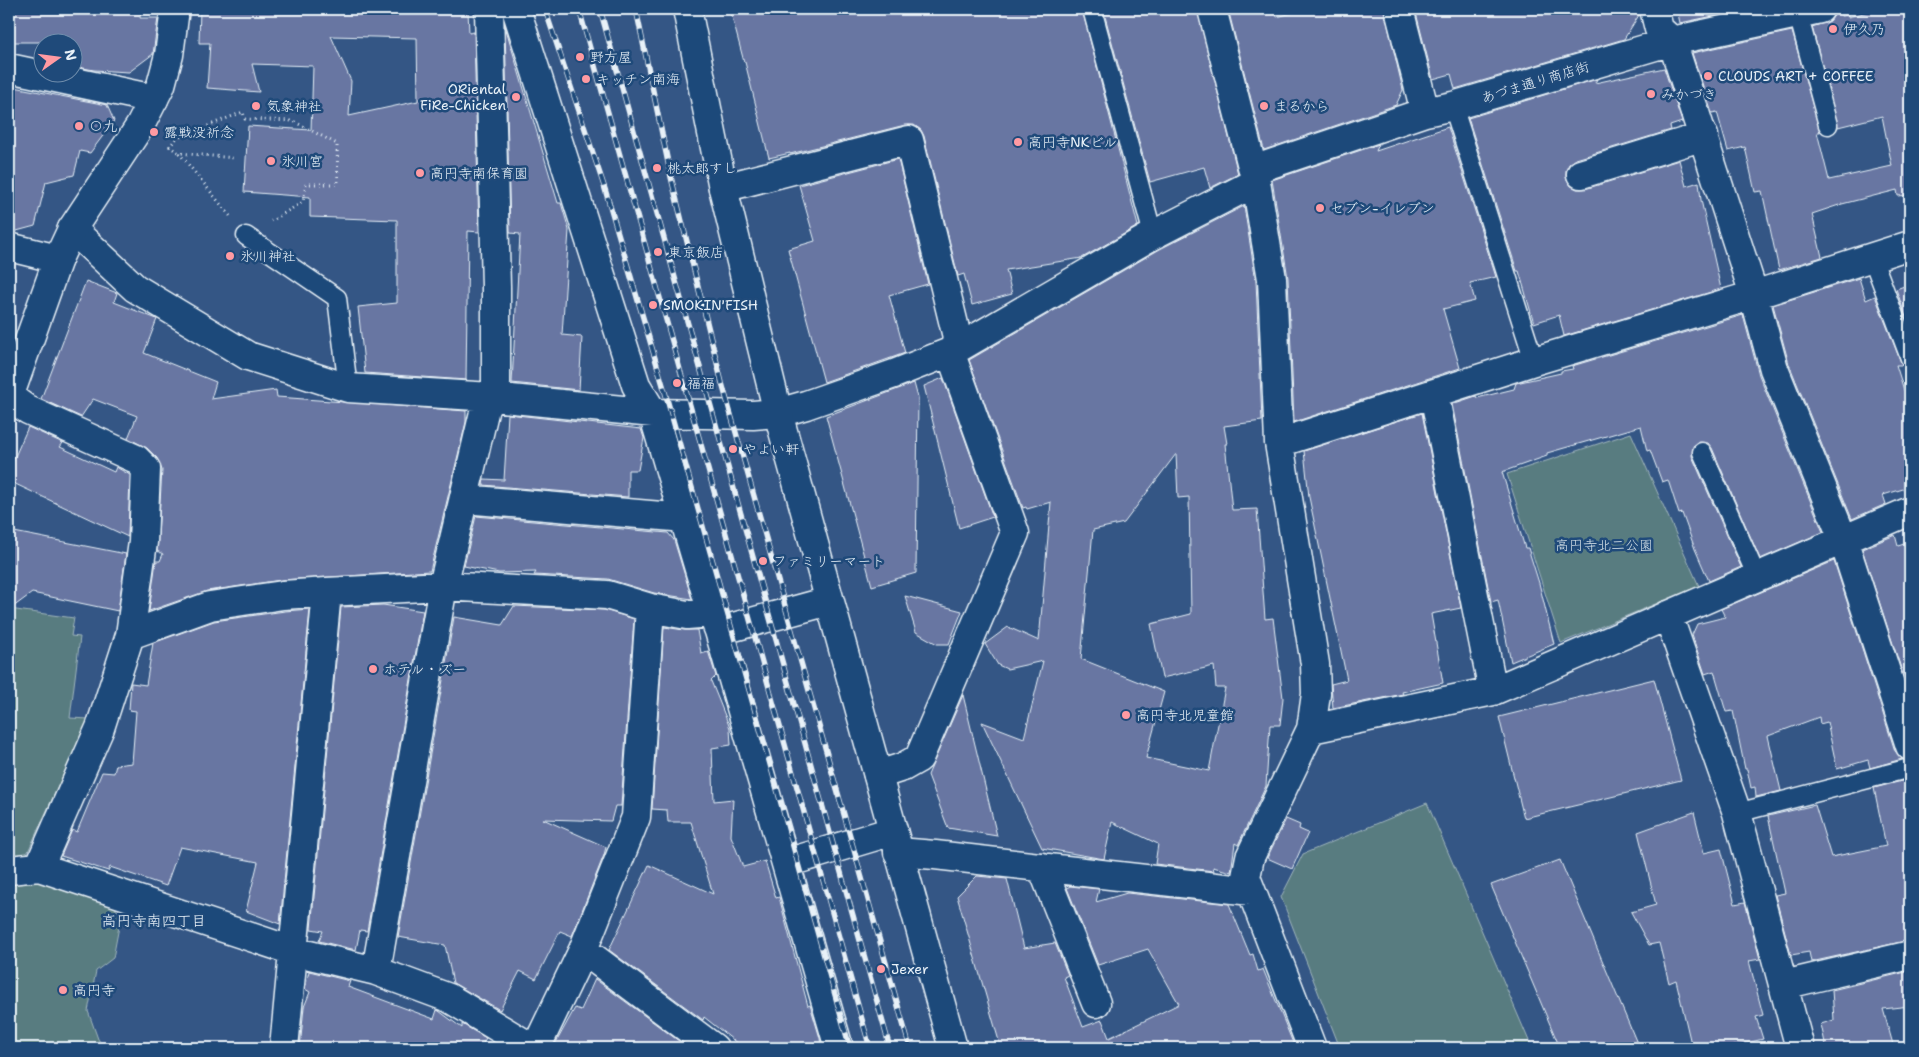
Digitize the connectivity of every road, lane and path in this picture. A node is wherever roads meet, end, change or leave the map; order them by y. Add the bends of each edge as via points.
1 (175, 9) edge
2 (489, 9) edge
3 (516, 9) edge
4 (687, 9) edge
5 (1092, 9) edge
6 (1212, 9) edge
7 (1399, 9) edge
8 (1654, 9) edge
9 (1809, 11) edge
10 (1672, 41) junction
11 (9, 68) edge
12 (154, 99) junction
13 (1453, 106) junction
14 (1425, 112) junction
15 (1828, 125) dead end
16 (140, 126) junction
17 (1704, 136) junction
18 (170, 147) junction
19 (179, 153) junction
20 (235, 158) dead end
21 (1581, 174) dead end
22 (1255, 176) junction
23 (724, 188) junction
24 (72, 229) junction
25 (1153, 235) junction
26 (246, 236) junction
27 (1910, 245) edge
28 (9, 247) edge
29 (1872, 257) junction
30 (58, 259) junction
31 (1754, 295) junction
32 (955, 350) junction
33 (1910, 358) edge
34 (1534, 361) junction
35 (348, 388) junction
36 (1434, 394) junction
37 (492, 397) junction
38 (9, 398) edge
39 (653, 413) junction
40 (778, 413) junction
41 (1279, 443) junction
42 (1702, 452) dead end
43 (464, 500) junction
44 (1910, 511) edge
45 (685, 518) junction
46 (1844, 539) junction
47 (1757, 577) junction
48 (442, 586) junction
49 (327, 592) junction
50 (829, 601) junction
51 (650, 608) junction
52 (1668, 615) junction
53 (716, 622) junction
54 (130, 635) junction
55 (1493, 691) junction
56 (1311, 729) junction
57 (1910, 746) edge
58 (1910, 768) edge
59 (878, 775) junction
60 (1737, 813) junction
61 (895, 842) junction
62 (786, 863) junction
63 (1042, 867) junction
64 (39, 868) junction
65 (9, 870) edge
66 (1251, 891) junction
67 (583, 950) junction
68 (293, 951) junction
69 (1910, 955) edge
70 (376, 971) junction
71 (1783, 985) junction
72 (1096, 1003) dead end
73 (284, 1048) edge
74 (534, 1048) edge
75 (714, 1048) edge
76 (839, 1048) edge
77 (953, 1048) edge
78 (1312, 1048) edge
79 (1800, 1048) edge

1 - 12 street via 170,55
2 - 37 street via 496,287 496,383
3 - 39 street via 636,385
4 - 23 street
5 - 25 lane
6 - 22 street
7 - 14 street
8 - 10 street via 1659,29
9 - 10 street, あづま通り商店街
9 - 15 lane
10 - 13 street, あづま通り商店街
10 - 17 street
11 - 12 street
12 - 16 street
13 - 14 street, あづま通り商店街
13 - 34 lane
14 - 22 street, あづま通り商店街
16 - 18 path
16 - 24 street
17 - 21 street
17 - 31 street
18 - 19 path
18 - 26 path via 177,138 242,112 245,119 292,121 337,144 338,184 306,184 303,202
19 - 20 path
19 - 26 path
22 - 25 street, あづま通り商店街
22 - 41 street via 1272,279
23 - 32 street via 909,140 957,337
23 - 40 street
24 - 30 street
24 - 35 street, あづま通り商店街 via 135,288 248,356
25 - 32 street, あづま通り商店街
26 - 35 lane via 337,298
27 - 29 street
28 - 30 street
29 - 31 street
29 - 33 lane
30 - 38 street
31 - 34 street
31 - 46 street via 1774,369
32 - 40 street, あづま通り商店街
32 - 59 street via 953,360 1015,533 918,758 904,767
34 - 36 street
35 - 37 street, あづま通り商店街
36 - 41 street
36 - 55 street
37 - 39 street, あづま通り商店街
37 - 43 street via 485,408
38 - 54 street via 28,410 136,459 146,468 143,542
39 - 40 street, あづま通り商店街
39 - 45 street
40 - 50 street
41 - 56 street via 1315,664 1316,694
42 - 47 lane
43 - 45 street
43 - 48 street
44 - 46 street
45 - 53 street
46 - 47 street
46 - 57 street
47 - 52 street
48 - 49 street
48 - 51 street via 607,595
48 - 70 street
49 - 54 street via 210,606
49 - 68 street
50 - 53 street
50 - 59 street
51 - 53 street
51 - 67 street via 636,817
52 - 55 street
52 - 60 street
53 - 62 street
54 - 64 street via 100,728
55 - 56 street
56 - 66 street via 1250,856 1246,877
58 - 60 lane
59 - 61 street
60 - 71 street
61 - 62 street
61 - 63 street
61 - 77 street
62 - 76 street
63 - 66 street
63 - 72 street
64 - 65 street
64 - 68 street
66 - 78 street
67 - 74 street
67 - 75 street
68 - 70 street
68 - 73 street
69 - 71 street
70 - 74 street via 448,998
71 - 79 street

